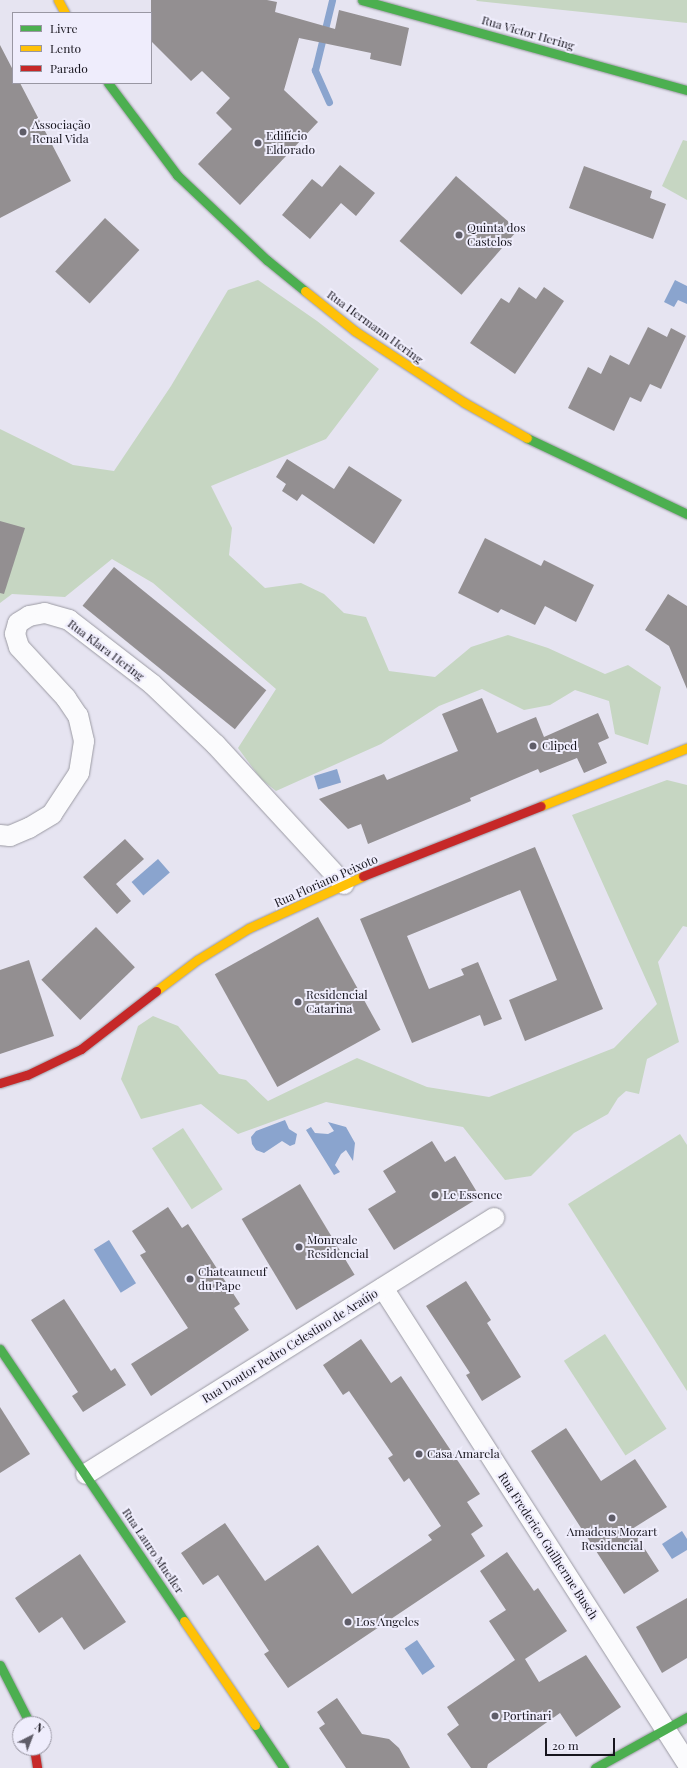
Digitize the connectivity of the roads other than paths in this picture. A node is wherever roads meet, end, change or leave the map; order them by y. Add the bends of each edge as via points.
1 (58, 0) edge
2 (370, 1) edge
3 (64, 12) edge
4 (109, 84) edge
5 (687, 90) edge
6 (687, 514) edge
7 (687, 748) edge
8 (0, 835) edge
9 (344, 884) junction
10 (0, 1083) edge
11 (494, 1218) dead end
12 (383, 1288) junction
13 (0, 1349) edge
14 (86, 1474) junction
15 (0, 1665) edge
16 (26, 1716) edge
17 (687, 1717) edge
18 (665, 1729) junction
19 (35, 1756) edge
20 (687, 1763) edge
21 (37, 1768) edge
22 (284, 1768) edge
23 (596, 1768) edge

1 - 3 street
2 - 5 street, Rua Victor Hering
4 - 6 street, Rua Hermann Hering via 144,134 178,175 267,260 355,331 465,403 518,434
7 - 9 street, Rua Floriano Peixoto
8 - 9 street, Rua Klara Hering via 10,836 52,814 79,773 84,741 78,716 66,698 19,647 15,634 18,623 29,616 45,613 70,620 152,684 216,745
9 - 10 street, Rua Floriano Peixoto via 236,936 197,960 81,1049 27,1075
11 - 12 street, Rua Doutor Pedro Celestino de Araújo
12 - 14 street, Rua Doutor Pedro Celestino de Araújo
12 - 18 street, Rua Frederico Guilherme Busch
13 - 14 street, Rua Lauro Mueller
14 - 22 street, Rua Lauro Mueller
15 - 16 street
17 - 18 street
18 - 20 street, Rua Frederico Guilherme Busch
18 - 23 street
19 - 21 street

